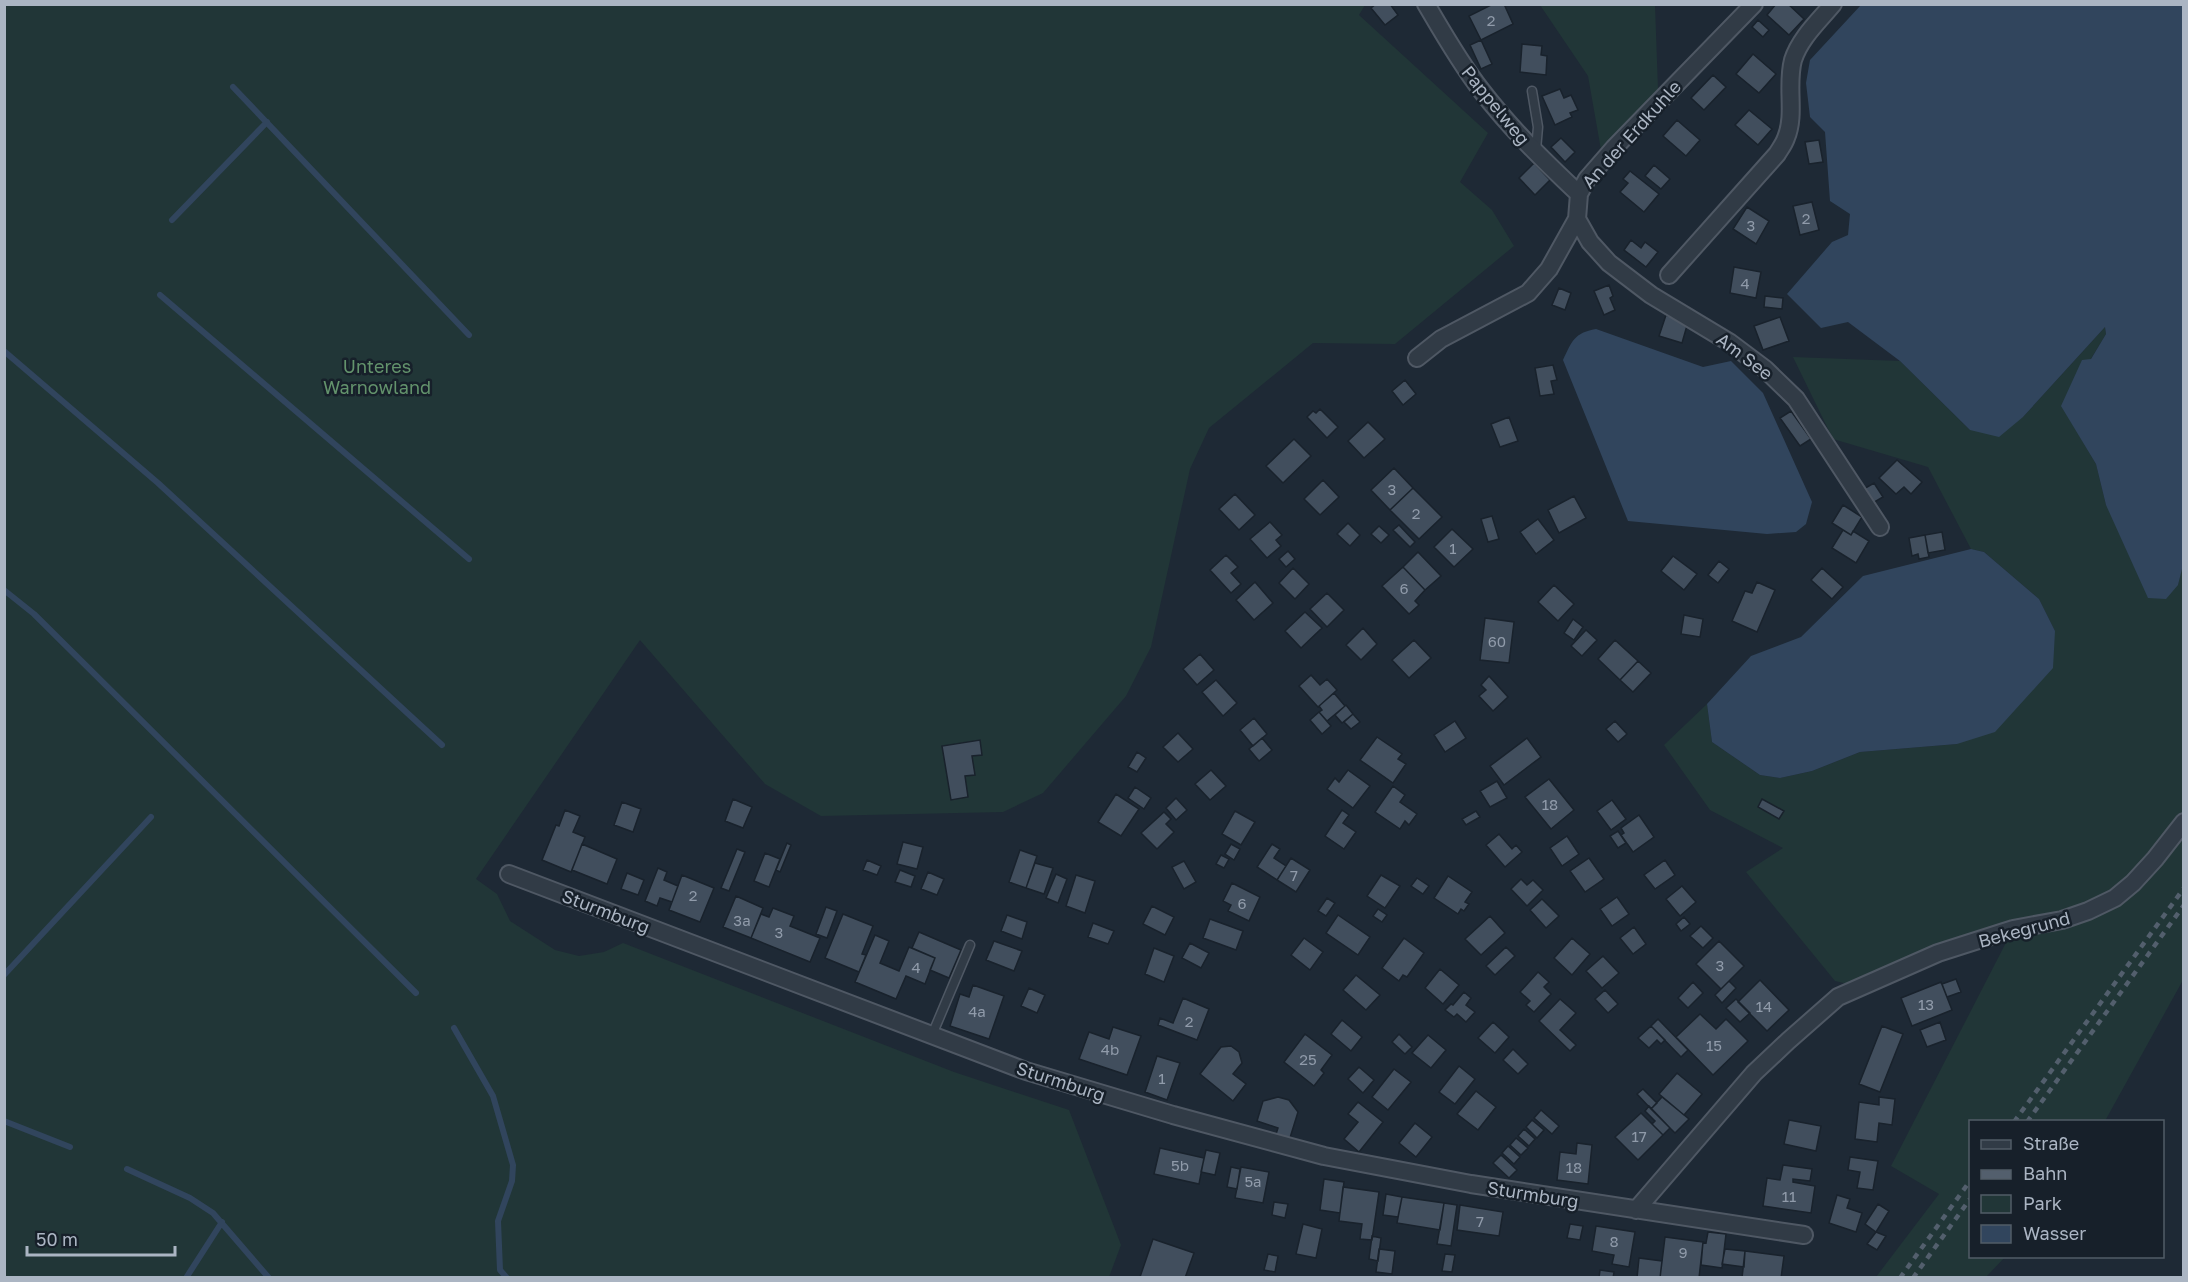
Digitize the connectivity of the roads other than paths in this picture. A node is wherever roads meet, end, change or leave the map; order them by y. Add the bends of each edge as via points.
1 (1426, 4) edge
2 (1754, 4) edge
3 (1833, 4) edge
4 (1532, 91) dead end
5 (1535, 153) junction
6 (1579, 194) junction
7 (1577, 219) junction
8 (1669, 275) dead end
9 (1417, 358) dead end
10 (1880, 527) dead end
11 (2184, 822) edge
12 (509, 874) dead end
13 (970, 945) dead end
14 (932, 1035) junction
15 (1636, 1210) junction
16 (1804, 1235) dead end

1 - 5 street, Pappelweg via 1459,60
2 - 6 street, An der Erdkuhle via 1614,148
3 - 8 street via 1804,38 1794,59 1790,120 1786,139 1777,154
4 - 5 lane via 1538,127
5 - 6 street, Pappelweg
6 - 7 street, An der Erdkuhle
7 - 9 street, An der Erdkuhle via 1549,269 1528,293 1441,339
7 - 10 street, Am See via 1590,242 1609,263 1652,295 1729,342 1766,369 1796,399
11 - 15 street, Bekegrund via 2156,859 2115,898 2062,920 2013,929 1938,953 1838,997 1754,1074
12 - 14 street, Sturmburg
13 - 14 lane
14 - 15 street, Sturmburg via 1026,1071 1281,1146 1471,1184
15 - 16 street, Sturmburg

